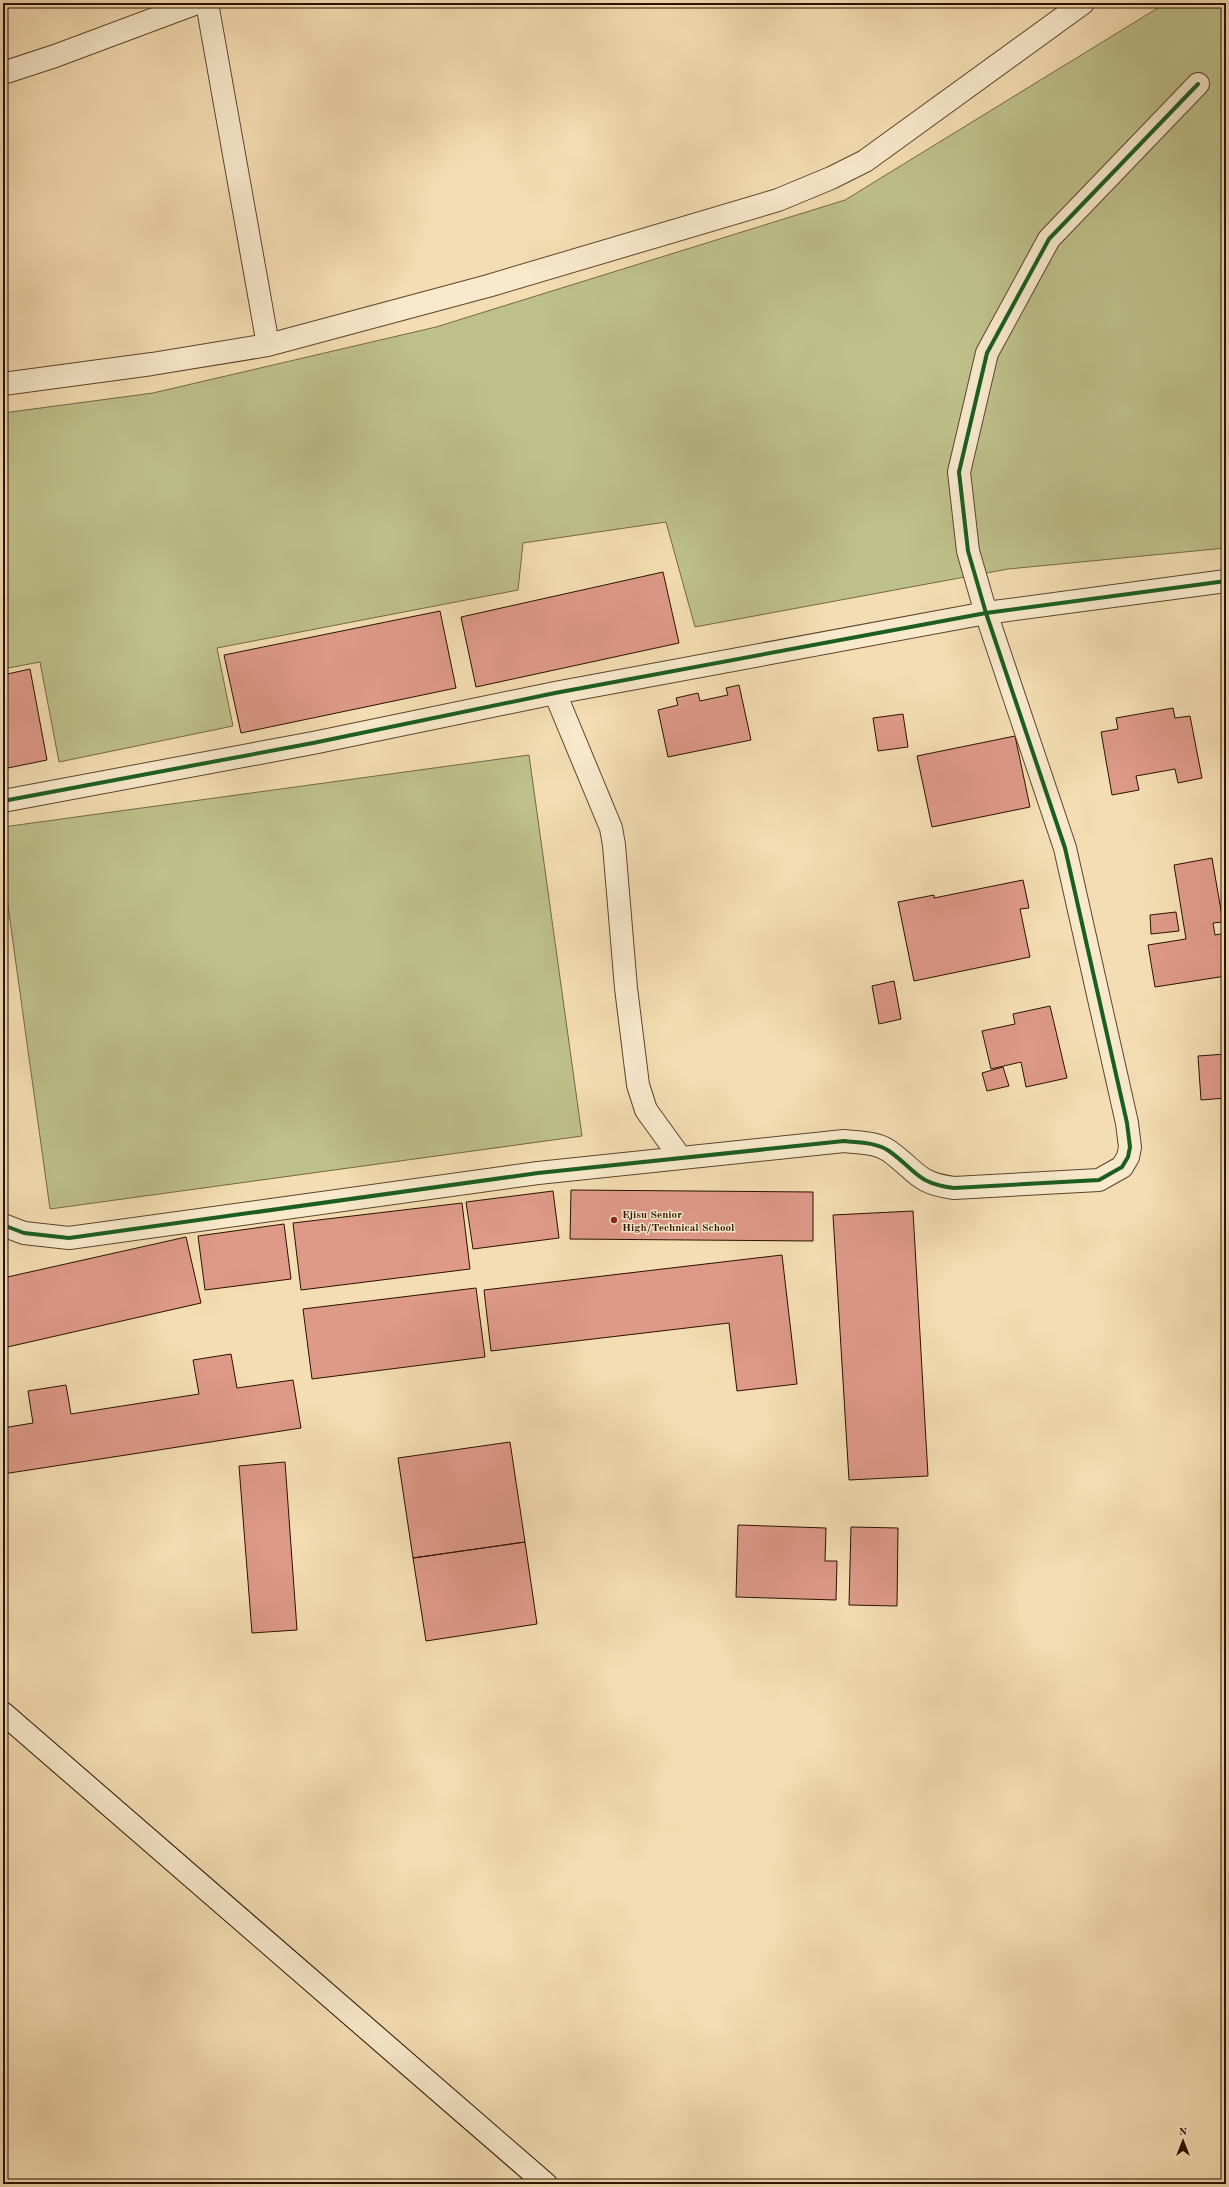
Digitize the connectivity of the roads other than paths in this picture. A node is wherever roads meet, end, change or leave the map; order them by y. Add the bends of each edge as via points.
1 (197, 3) edge
2 (207, 3) edge
3 (1083, 3) edge
4 (3, 73) edge
5 (1198, 84) dead end
6 (268, 345) junction
7 (3, 384) edge
8 (1226, 581) edge
9 (986, 613) junction
10 (555, 693) junction
11 (3, 801) edge
12 (680, 1157) junction
13 (3, 1225) edge
14 (3, 1713) edge
15 (546, 2184) edge

1 - 4 street
2 - 6 street
3 - 6 street via 865,161 778,200 503,282
5 - 9 street via 1049,239 988,353 959,472 968,551
6 - 7 street
8 - 9 street
9 - 10 street
9 - 12 street via 1065,848 1127,1123 1130,1147 1128,1157 1122,1167 1099,1180 954,1188 934,1186 921,1179 888,1151 873,1144 844,1141
10 - 11 street via 313,743
10 - 12 street via 611,828 638,1084 646,1110
12 - 13 street via 538,1173 69,1238 24,1233
14 - 15 street

